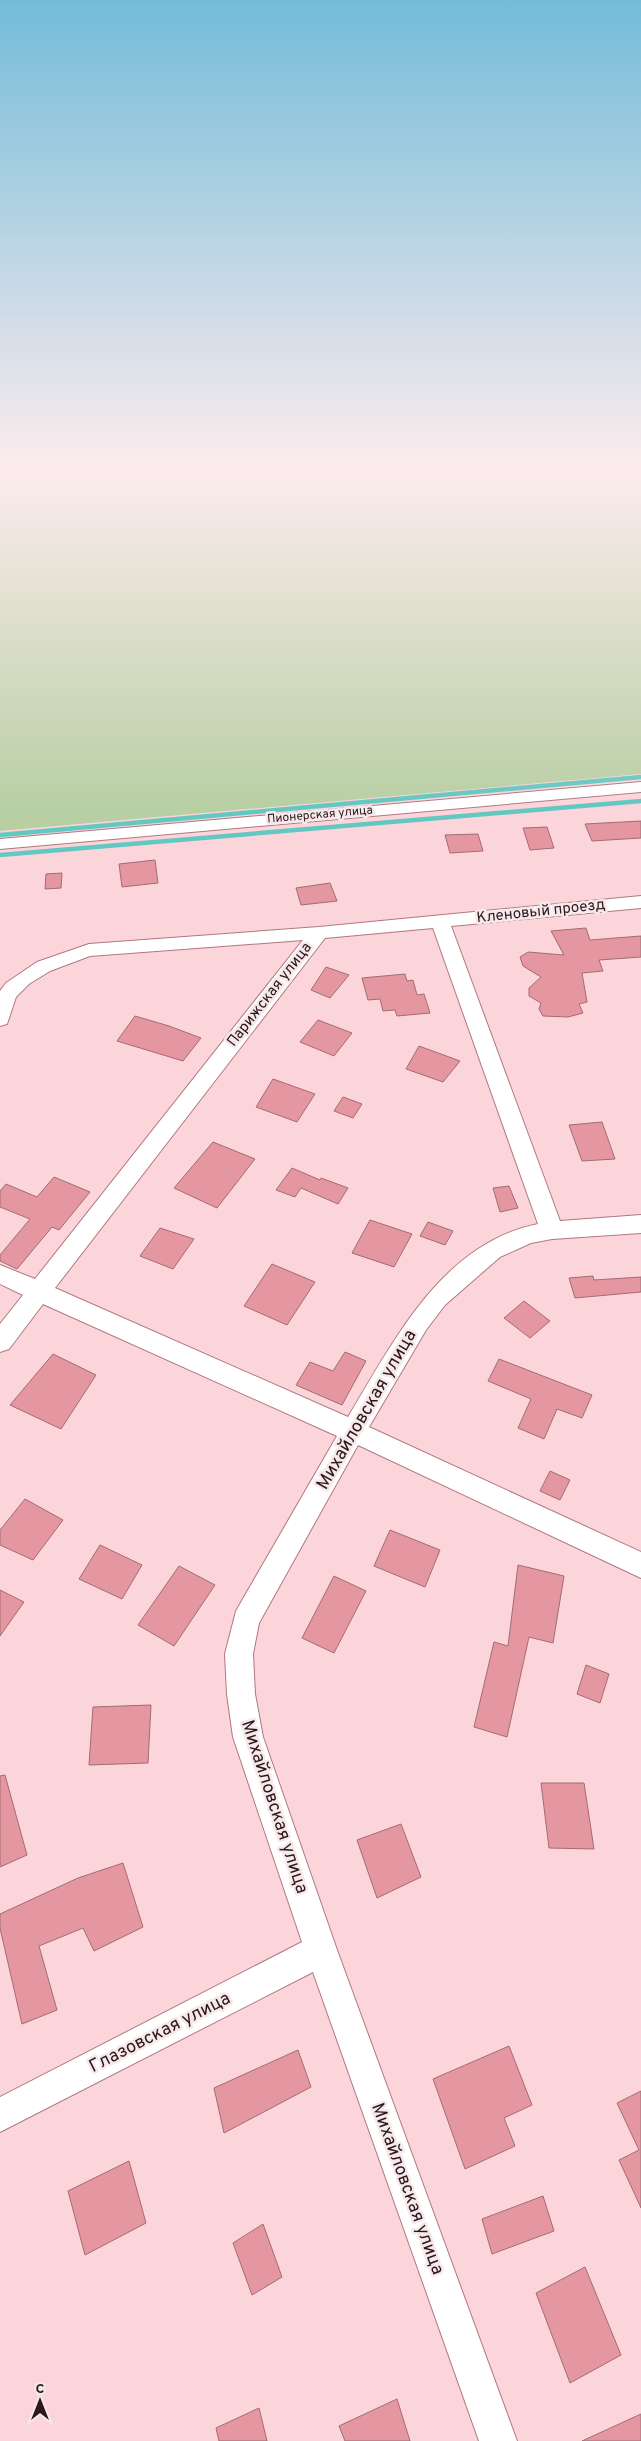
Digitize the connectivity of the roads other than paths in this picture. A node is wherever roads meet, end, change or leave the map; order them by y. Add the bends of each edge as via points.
1 (641, 787) edge
2 (0, 844) edge
3 (641, 902) edge
4 (440, 922) junction
5 (319, 933) junction
6 (0, 1019) edge
7 (641, 1224) edge
8 (552, 1230) junction
9 (0, 1274) edge
10 (39, 1291) junction
11 (0, 1342) edge
12 (353, 1431) junction
13 (641, 1565) edge
14 (321, 1950) junction
15 (0, 2115) edge
16 (498, 2441) edge

1 - 2 street, Пионерская улица
3 - 4 street, Кленовый проезд
4 - 5 street, Парижская улица
4 - 8 street
5 - 6 street via 89,950 62,958 21,980 8,995
5 - 10 street, Парижская улица
7 - 8 street, Михайловская улица
8 - 12 street, Михайловская улица via 527,1235 492,1251 437,1298 418,1323
9 - 10 street
10 - 11 street, Парижская улица
10 - 12 street
12 - 13 street
12 - 14 street, Михайловская улица via 246,1620 240,1654 241,1694 248,1737
14 - 15 street, Глазовская улица
14 - 16 street, Михайловская улица

